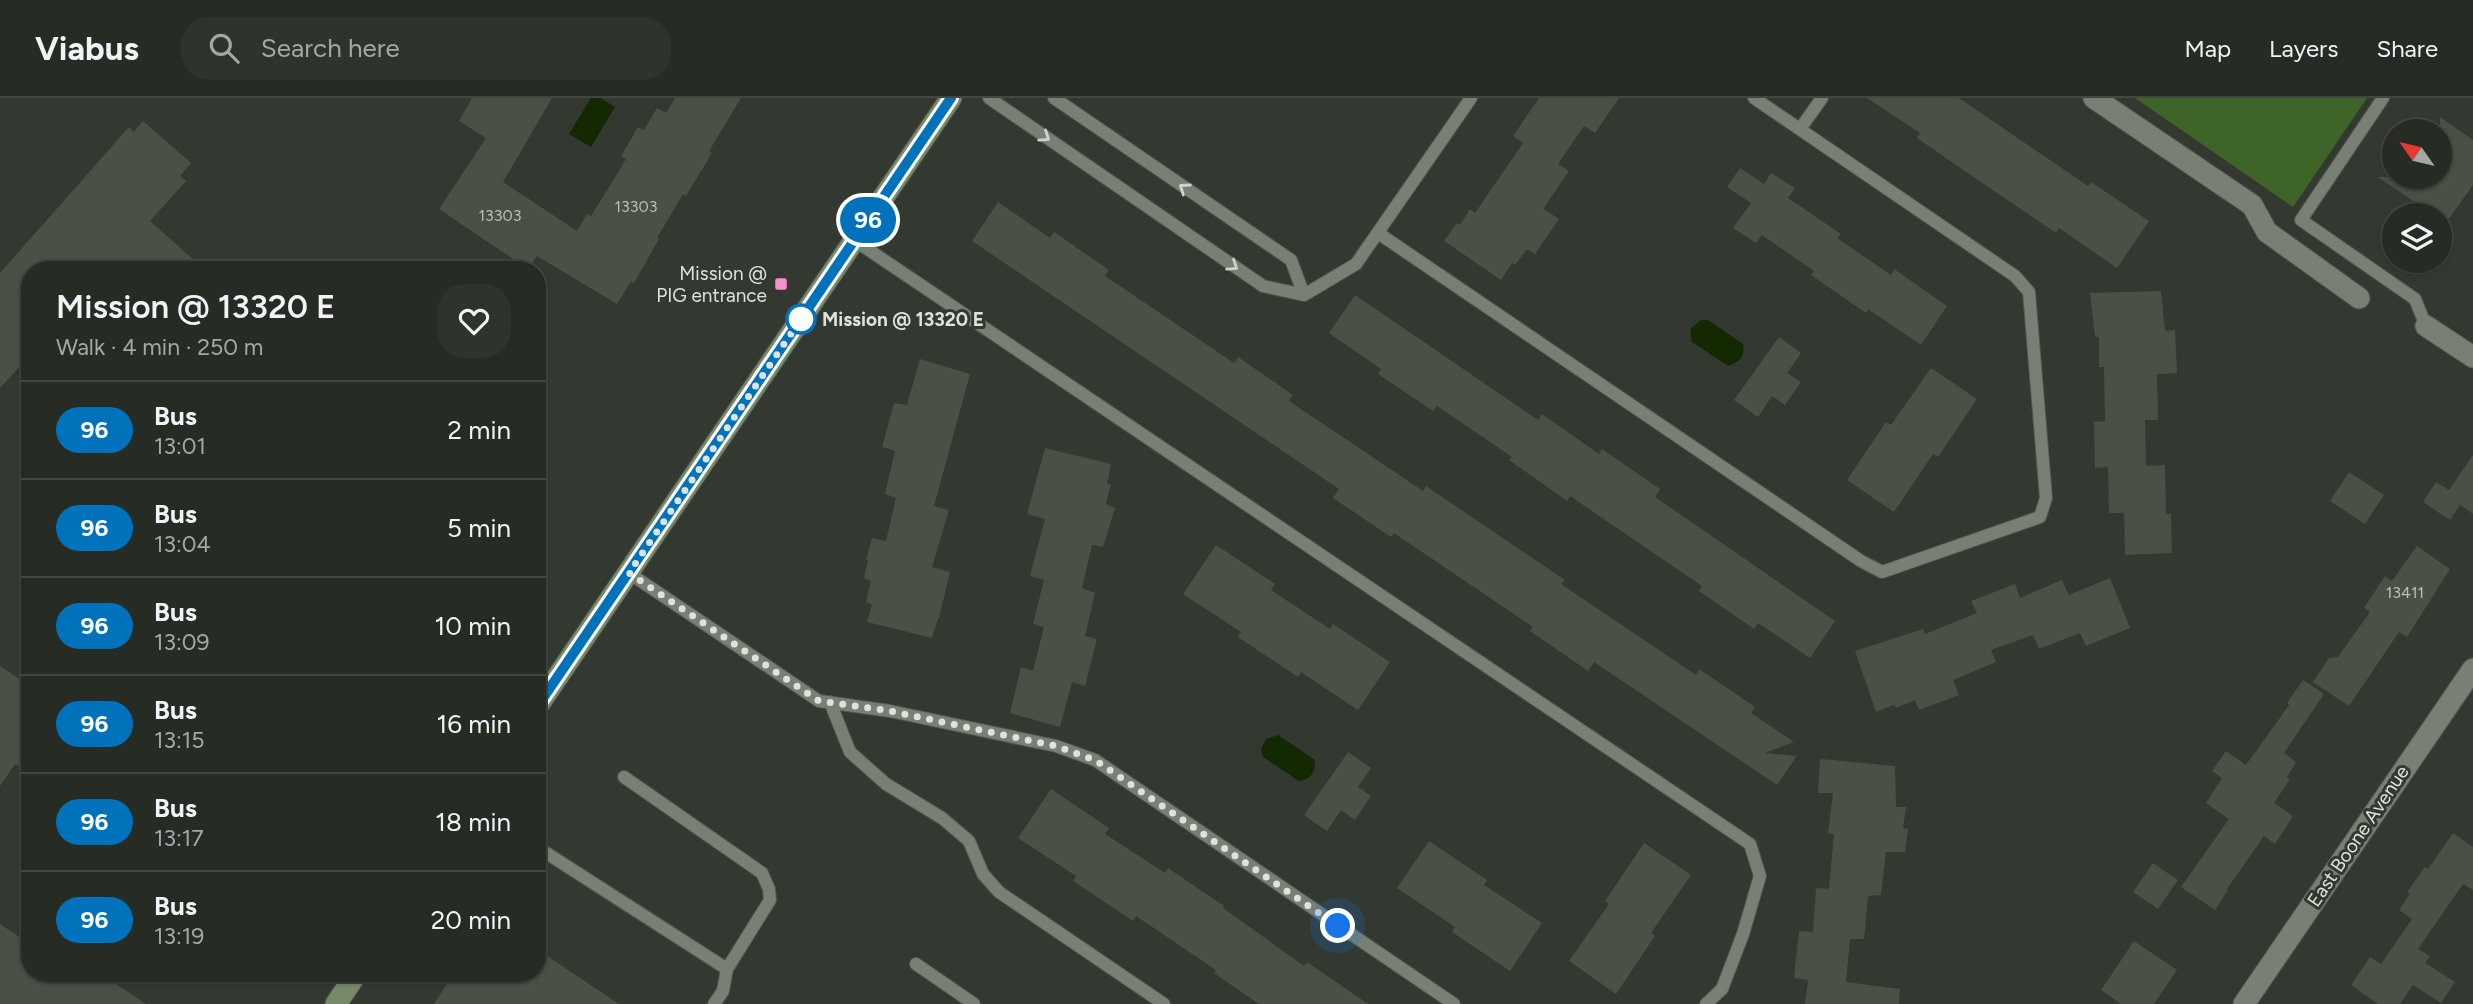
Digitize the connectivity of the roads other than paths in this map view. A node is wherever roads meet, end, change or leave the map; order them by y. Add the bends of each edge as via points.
1 (951, 98) edge
2 (989, 98) edge
3 (1054, 98) edge
4 (1471, 98) edge
5 (1754, 98) edge
6 (1822, 98) edge
7 (2094, 98) edge
8 (2383, 98) edge
9 (1800, 129) junction
10 (1378, 233) junction
11 (854, 240) junction
12 (1304, 295) junction
13 (2359, 298) dead end
14 (2426, 326) joint
15 (2473, 357) edge
16 (629, 573) junction
17 (2473, 669) edge
18 (546, 694) edge
19 (830, 702) junction
20 (624, 777) dead end
21 (546, 853) edge
22 (916, 964) dead end
23 (727, 969) junction
24 (351, 982) edge
25 (336, 1004) edge
26 (714, 1004) edge
27 (974, 1004) edge
28 (1164, 1004) edge
29 (1454, 1004) edge
30 (1706, 1004) edge
31 (2244, 1004) edge

1 - 11 street
2 -> 12 lane via 1263,286
12 -> 3 lane via 1291,260
4 - 10 lane
5 - 9 lane
6 - 9 lane
7 - 13 street via 2252,205 2267,232
8 - 14 lane via 2301,220 2415,299
9 - 10 lane via 2015,276 2029,292 2046,498 2040,517 1882,572
10 - 12 lane via 1356,264
11 - 16 street
11 - 30 lane via 1750,844 1759,876 1722,989
14 - 15 street
16 - 18 street
16 - 19 lane via 819,701
17 - 31 street, East Boone Avenue
19 - 28 lane via 850,752 886,785 942,818 968,841 983,874 999,892
19 - 29 lane via 1056,746 1095,760
20 - 23 lane via 762,873 770,900
21 - 23 lane
22 - 27 lane
23 - 26 lane via 723,991
24 - 25 street

